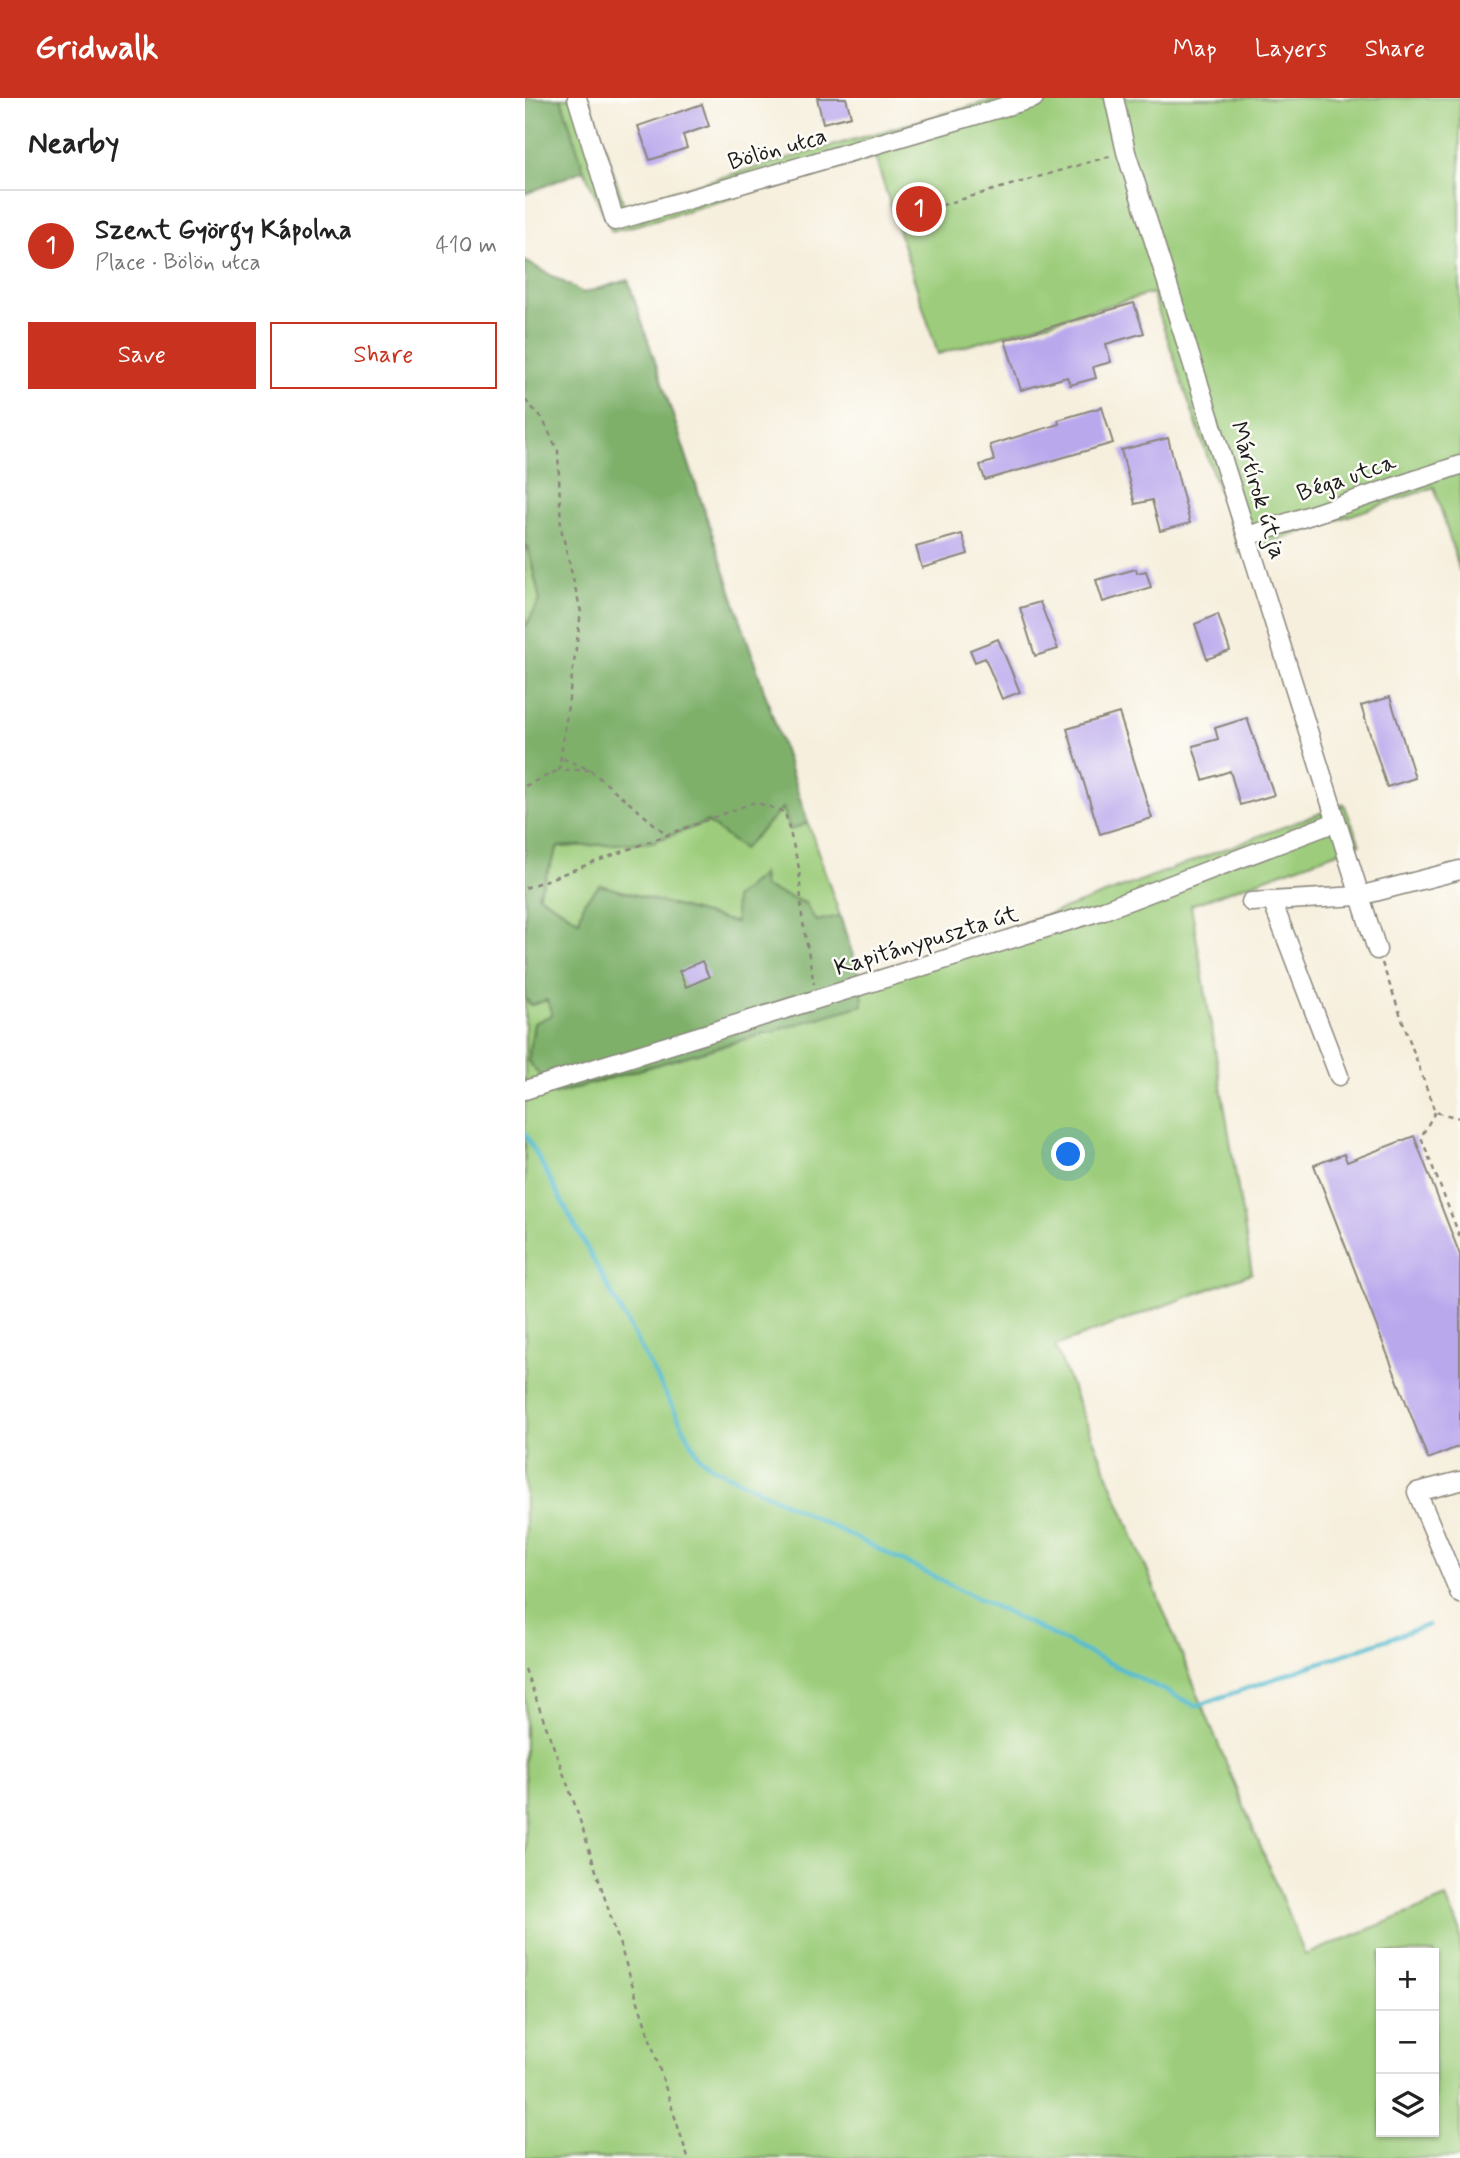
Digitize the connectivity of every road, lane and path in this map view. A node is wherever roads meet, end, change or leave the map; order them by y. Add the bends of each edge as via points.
1 (577, 98) edge
2 (1034, 98) edge
3 (1114, 98) edge
4 (1126, 152) junction
5 (932, 208) dead end
6 (525, 400) edge
7 (1460, 465) edge
8 (1248, 536) junction
9 (562, 758) junction
10 (559, 770) junction
11 (590, 770) junction
12 (525, 786) edge
13 (1336, 822) junction
14 (667, 834) junction
15 (1460, 870) edge
16 (525, 888) edge
17 (1359, 896) junction
18 (1272, 901) junction
19 (1251, 902) dead end
20 (1377, 950) joint
21 (817, 999) junction
22 (1339, 1076) dead end
23 (525, 1090) edge
24 (1434, 1112) junction
25 (1460, 1118) edge
26 (1460, 1237) edge
27 (1460, 1481) edge
28 (1460, 1594) edge
29 (525, 1669) edge
30 (688, 2158) edge

1 - 2 street, Bölön utca via 615,221
3 - 4 street, Mártírok útja
4 - 5 path
4 - 8 street, Mártírok útja
6 - 9 path via 542,418 558,451 561,528 581,612
7 - 8 street, Béga utca
8 - 13 street, Mártírok útja
9 - 10 path
9 - 11 path
10 - 11 path
10 - 12 path
11 - 14 path
13 - 17 street, Mártírok útja
13 - 21 street, Kapitánypuszta út via 1104,910
14 - 16 path
14 - 21 path via 755,802 785,812 799,868
15 - 17 street
17 - 18 street
17 - 20 street, Mártírok útja
18 - 19 street
18 - 22 street
20 - 24 path
21 - 23 street, Kapitánypuszta út
24 - 25 path
24 - 26 path via 1421,1138
27 - 28 street via 1417,1492
29 - 30 path via 575,1805

